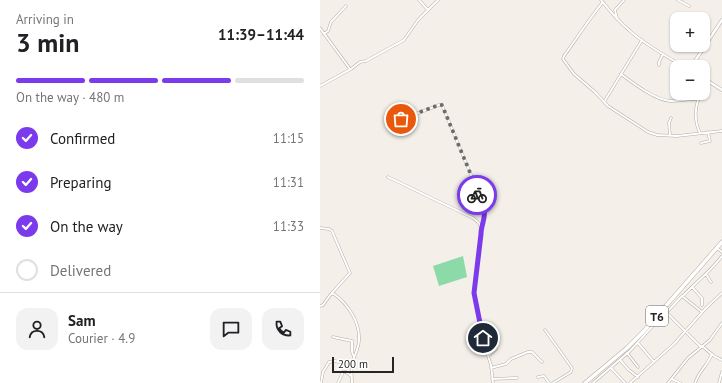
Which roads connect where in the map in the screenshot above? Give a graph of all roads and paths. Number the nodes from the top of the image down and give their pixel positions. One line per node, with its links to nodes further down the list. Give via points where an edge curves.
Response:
1 (419, 0): 8 (street)
2 (438, 0): 8 (street)
3 (624, 0): 9 (street, via 615,10)
4 (678, 0): 7 (street)
5 (602, 1): 9 (street); 25 (street, via 563,59 574,74)
6 (346, 6): 12 (street)
7 (689, 6)
8 (428, 10): 18 (street, via 404,40)
9 (617, 19): 13 (street)
10 (722, 20): 16 (street)
11 (320, 29): 12 (street)
12 (324, 34): 18 (street)
13 (642, 40): 14 (street); 19 (street)
14 (663, 54): 15 (street); 17 (street)
15 (673, 60)
16 (695, 60)
17 (659, 65)
18 (351, 69): 21 (street)
19 (621, 74): 23 (street, via 662,99); 25 (street)
20 (710, 82): 22 (street)
21 (320, 86)
22 (722, 90)
23 (685, 100)
24 (698, 100): 30 (street, via 696,111)
25 (604, 102): 31 (street, via 648,132)
26 (400, 118): 34 (street, via 442,105 484,209)
27 (671, 118): 31 (street)
28 (722, 131): 29 (street)
29 (708, 132): 30 (street); 32 (street, via 710,141)
30 (700, 133): 31 (street)
31 (670, 135)
32 (701, 143)
33 (388, 177): 34 (street, via 473,218)
34 (481, 226): 59 (street, via 474,293)
35 (320, 228): 44 (street, via 330,228 332,231 350,273)
36 (722, 242): 37 (highway, T6)
37 (717, 248): 38 (street); 48 (highway, T6)
38 (722, 252)
39 (722, 256): 40 (street)
40 (706, 274): 41 (street); 42 (street)
41 (711, 282)
42 (692, 287): 45 (street); 46 (street, via 702,298)
43 (722, 293): 49 (street)
44 (331, 294): 47 (street); 60 (street, via 341,300 357,325 359,342)
45 (683, 296): 48 (street, via 669,310); 49 (street)
46 (702, 305)
47 (320, 306)
48 (665, 310): 52 (street); 54 (street); 82 (highway, T6, via 628,348)
49 (702, 312): 52 (street)
50 (722, 323): 55 (street)
51 (545, 330): 81 (street, via 572,368 571,372)
52 (685, 332): 55 (street); 64 (street)
53 (333, 337): 60 (street, via 352,341)
54 (638, 343): 57 (street); 64 (street)
55 (702, 347): 58 (street); 75 (street, via 688,358)
56 (496, 348): 59 (street)
57 (627, 353): 61 (street); 66 (street)
58 (712, 354): 62 (street); 88 (street)
59 (488, 356): 67 (street)
60 (354, 357): 65 (street)
61 (620, 360): 68 (street); 71 (street)
62 (722, 360)
63 (542, 362): 67 (street, via 532,352 528,352 506,364)
64 (654, 362): 71 (street)
65 (352, 364): 72 (street); 76 (street, via 331,361 323,372)
66 (638, 367)
67 (491, 368): 74 (street)
68 (610, 368): 83 (street); 84 (street)
69 (722, 372): 89 (street)
70 (538, 376): 80 (street, via 544,376)
71 (638, 376): 85 (street)
72 (352, 377): 77 (street, via 343,372); 78 (street)
73 (517, 378): 74 (street)
74 (492, 379): 79 (street)
75 (672, 379): 86 (street); 87 (street)
76 (321, 383)
77 (338, 383)
78 (352, 383)
79 (493, 383)
80 (549, 383)
81 (554, 383)
82 (585, 383)
83 (593, 383)
84 (625, 383)
85 (630, 383)
86 (668, 383)
87 (680, 383)
88 (695, 383)
89 (719, 383)

